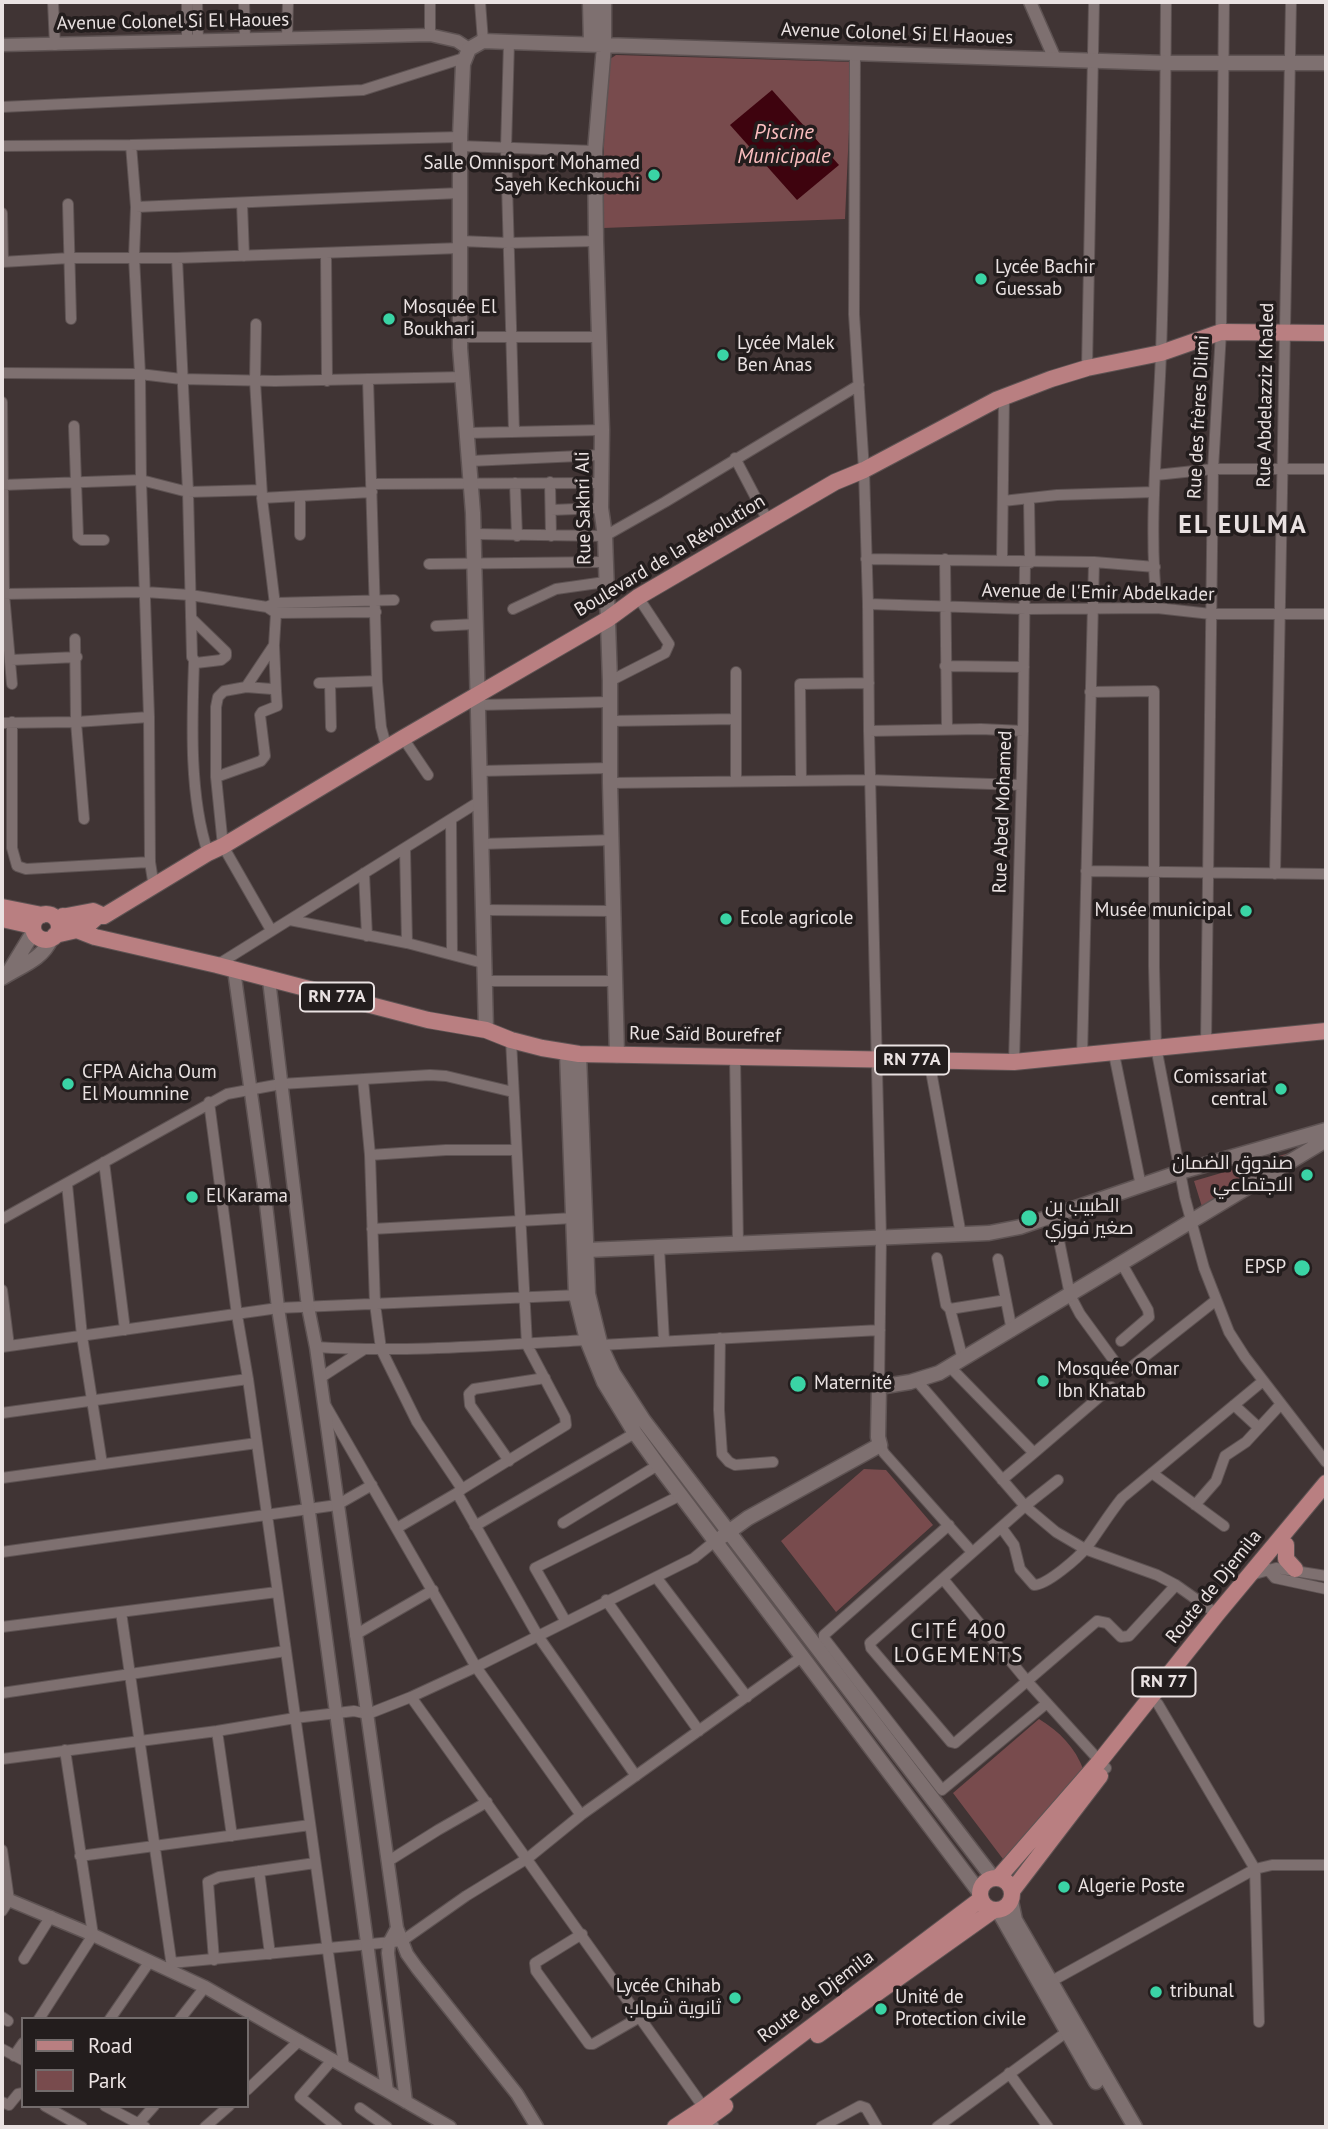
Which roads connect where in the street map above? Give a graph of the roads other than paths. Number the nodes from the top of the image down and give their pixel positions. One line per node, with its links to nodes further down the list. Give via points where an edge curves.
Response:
1 (53, 2): 21 (street)
2 (187, 2): 18 (street)
3 (197, 2): 18 (street)
4 (244, 2): 17 (street)
5 (288, 2): 16 (street)
6 (430, 2): 15 (street)
7 (480, 2): 19 (street)
8 (590, 2): 23 (main road)
9 (604, 2): 23 (main road)
10 (1030, 2): 26 (street)
11 (1094, 2): 27 (street)
12 (1166, 2): 28 (street)
13 (1224, 2): 29 (street, Rue des frères Dilmi)
14 (1291, 2): 31 (street, Rue Abdelazziz Khaled)
15 (430, 35): 16 (street, Avenue Colonel Si El Haoues); 25 (street, Avenue Colonel Si El Haoues, via 457,41)
16 (287, 38): 17 (street, Avenue Colonel Si El Haoues)
17 (245, 39): 18 (street, Avenue Colonel Si El Haoues)
18 (193, 40): 21 (street, Avenue Colonel Si El Haoues)
19 (483, 41): 20 (main road, Avenue Colonel Si El Haoues); 25 (main road, Avenue Colonel Si El Haoues)
20 (509, 42): 23 (main road, Avenue Colonel Si El Haoues); 36 (street)
21 (55, 44): 22 (street, Avenue Colonel Si El Haoues)
22 (2, 45)
23 (597, 45): 24 (main road, Avenue Colonel Si El Haoues); 37 (main road, Rue Sakhri Ali)
24 (855, 52): 26 (main road, Avenue Colonel Si El Haoues); 69 (street, via 854,314)
25 (466, 53): 32 (street, via 363,90); 33 (main road)
26 (1055, 59): 27 (main road, Avenue Colonel Si El Haoues)
27 (1093, 60): 28 (main road, Avenue Colonel Si El Haoues); 61 (street)
28 (1166, 63): 29 (main road, Avenue Colonel Si El Haoues); 60 (street)
29 (1223, 63): 31 (main road, Avenue Colonel Si El Haoues); 54 (street, Rue des frères Dilmi)
30 (1326, 63): 31 (main road, Avenue Colonel Si El Haoues)
31 (1289, 64): 55 (street, Rue Abdelazziz Khaled)
32 (2, 107)
33 (460, 141): 34 (street); 36 (street); 38 (main road)
34 (131, 145): 35 (street); 41 (street)
35 (2, 146)
36 (506, 149): 37 (street); 44 (street)
37 (595, 151): 43 (main road, Rue Sakhri Ali)
38 (460, 193): 39 (street); 45 (main road)
39 (242, 203): 41 (street); 47 (street)
40 (68, 204): 49 (street)
41 (136, 207): 48 (street)
42 (2, 213): 51 (street)
43 (596, 241): 44 (street); 58 (main road, Rue Sakhri Ali)
44 (508, 243): 45 (street); 59 (street)
45 (461, 245): 46 (street); 57 (main road)
46 (326, 254): 47 (street); 68 (street)
47 (244, 256): 50 (street)
48 (134, 257): 49 (street); 50 (street); 63 (street)
49 (70, 258): 51 (street); 52 (street)
50 (177, 258): 65 (street)
51 (2, 262)
52 (71, 319)
53 (256, 324): 67 (street)
54 (1221, 331): 55 (main road, Boulevard de la Révolution); 60 (main road, Boulevard de la Révolution); 80 (street, Rue des frères Dilmi)
55 (1286, 332): 56 (main road, Boulevard de la Révolution); 79 (street, Rue Abdelazziz Khaled)
56 (1326, 333)
57 (460, 337): 59 (street); 64 (main road)
58 (600, 337): 59 (street); 73 (main road, Rue Sakhri Ali)
59 (511, 338): 74 (street)
60 (1161, 353): 61 (main road, Boulevard de la Révolution); 83 (street)
61 (1087, 368): 70 (main road, Boulevard de la Révolution)
62 (2, 373): 63 (street)
63 (140, 374): 65 (street); 84 (street)
64 (462, 377): 66 (street); 75 (main road)
65 (181, 379): 67 (street); 92 (street)
66 (369, 379): 68 (street); 91 (street)
67 (255, 381): 68 (street); 94 (street)
68 (327, 381)
69 (859, 385): 77 (street); 82 (street)
70 (1003, 397): 82 (main road, Boulevard de la Révolution); 97 (street)
71 (2, 402): 90 (street)
72 (74, 426): 85 (street)
73 (602, 430): 74 (street); 76 (main road, Rue Sakhri Ali)
74 (514, 432): 75 (street)
75 (466, 433): 78 (main road)
76 (601, 455): 78 (street); 89 (main road, Rue Sakhri Ali)
77 (735, 458): 100 (street); 105 (street)
78 (470, 461): 86 (main road)
79 (1282, 467): 80 (street); 81 (street); 132 (street, Rue Abdelazziz Khaled)
80 (1213, 469): 83 (street); 131 (street, Rue des frères Dilmi)
81 (1326, 469)
82 (864, 470): 100 (main road, Boulevard de la Révolution); 107 (street)
83 (1156, 475): 93 (street)
84 (141, 480): 85 (street); 92 (street); 117 (street)
85 (75, 482): 90 (street); 106 (street, via 78,537)
86 (470, 482): 88 (street); 91 (street); 101 (main road)
87 (550, 482): 88 (street); 89 (street); 99 (street)
88 (515, 483): 103 (street)
89 (600, 483): 98 (main road, Rue Sakhri Ali)
90 (3, 485): 118 (street)
91 (371, 488): 95 (street); 121 (street)
92 (188, 492): 94 (street); 119 (street)
93 (1154, 492): 96 (street); 115 (street)
94 (261, 494): 95 (street); 125 (street)
95 (300, 496): 102 (street)
96 (1029, 499): 97 (street); 112 (street, Rue Abed Mohamed)
97 (1003, 501): 109 (street)
98 (601, 508): 99 (street); 105 (main road, Rue Sakhri Ali)
99 (551, 510): 104 (street)
100 (768, 521): 120 (main road, Boulevard de la Révolution)
101 (473, 534): 103 (street); 114 (main road)
102 (300, 535)
103 (517, 536): 104 (street)
104 (551, 536): 105 (street)
105 (605, 536): 110 (main road, Rue Sakhri Ali)
106 (104, 540)
107 (866, 559): 108 (street); 123 (street)
108 (945, 559): 109 (street); 124 (street)
109 (1002, 561): 112 (street)
110 (604, 562): 114 (street); 116 (main road, Rue Sakhri Ali)
111 (1094, 562): 112 (street); 115 (street); 129 (street)
112 (1028, 563): 128 (street, Rue Abed Mohamed)
113 (429, 564): 114 (street)
114 (473, 564): 136 (main road)
115 (1155, 566): 127 (street)
116 (605, 582): 126 (street, via 556,589); 135 (main road, Rue Sakhri Ali)
117 (145, 592): 118 (street); 119 (street); 155 (street)
118 (3, 594): 141 (street)
119 (190, 595): 125 (street); 134 (street)
120 (638, 597): 135 (main road, Boulevard de la Révolution); 147 (street, via 669,644 665,653)
121 (376, 600): 122 (street); 125 (street); 130 (street)
122 (394, 600)
123 (868, 604): 124 (street, Avenue de l'Emir Abdelkader); 148 (street)
124 (945, 606): 128 (street, Avenue de l'Emir Abdelkader); 143 (street)
125 (272, 607): 130 (street); 139 (street)
126 (513, 608)
127 (1157, 608): 129 (street, Avenue de l'Emir Abdelkader); 131 (street, Avenue de l'Emir Abdelkader)
128 (1026, 610): 129 (street, Avenue de l'Emir Abdelkader); 144 (street, Rue Abed Mohamed)
129 (1092, 610): 152 (street)
130 (376, 612): 146 (street)
131 (1212, 614): 132 (street, Avenue de l'Emir Abdelkader); 186 (street, Rue des frères Dilmi)
132 (1279, 614): 133 (street, Avenue de l'Emir Abdelkader); 187 (street, Rue Abdelazziz Khaled)
133 (1326, 614)
134 (191, 618): 142 (street); 142 (street, via 226,652 221,660)
135 (608, 619): 147 (main road, Rue Sakhri Ali); 153 (main road, Boulevard de la Révolution)
136 (476, 624): 137 (street); 153 (main road)
137 (436, 626)
138 (75, 639): 140 (street)
139 (274, 645): 150 (street); 151 (street)
140 (77, 657): 141 (street); 159 (street)
141 (11, 660): 149 (street)
142 (194, 662): 181 (street, via 197,806)
143 (945, 666): 144 (street); 161 (street)
144 (1024, 667): 163 (street, Rue Abed Mohamed)
145 (736, 672): 156 (street)
146 (377, 681): 160 (street, via 324,683); 165 (street, via 380,727)
147 (610, 681): 154 (main road, Rue Sakhri Ali)
148 (869, 683): 162 (street); 171 (street, via 800,684)
149 (12, 684)
150 (246, 687): 151 (street); 169 (street, via 224,691 219,698)
151 (276, 691): 169 (street, via 277,706 260,715 264,757)
152 (1090, 692): 183 (street); 184 (street, via 1154,691)
153 (477, 700): 154 (street); 164 (main road, Boulevard de la Révolution); 166 (main road)
154 (609, 702): 157 (main road, Rue Sakhri Ali)
155 (149, 717): 159 (street); 182 (street)
156 (736, 719): 157 (street); 170 (street)
157 (610, 721): 168 (main road, Rue Sakhri Ali)
158 (7, 722): 159 (street); 182 (street, via 12,848 17,866)
159 (76, 722): 175 (street)
160 (331, 727)
161 (947, 729): 162 (street); 163 (street)
162 (869, 731): 172 (street)
163 (1023, 732): 173 (street, Rue Abed Mohamed)
164 (402, 738): 165 (main road, Boulevard de la Révolution); 167 (street)
165 (387, 749): 179 (main road, Boulevard de la Révolution)
166 (480, 771): 168 (street); 174 (main road)
167 (428, 775)
168 (610, 776): 170 (street); 177 (main road, Rue Sakhri Ali)
169 (216, 777): 179 (street)
170 (736, 780): 171 (street)
171 (801, 780): 172 (street)
172 (870, 780): 173 (street); 218 (street)
173 (1021, 785): 220 (street, Rue Abed Mohamed)
174 (480, 801): 176 (street); 178 (main road)
175 (84, 819)
176 (451, 821): 180 (street); 200 (street)
177 (612, 840): 178 (street); 192 (main road, Rue Sakhri Ali)
178 (481, 844): 191 (main road)
179 (223, 846): 181 (main road, Boulevard de la Révolution); 196 (street)
180 (405, 849): 185 (street); 199 (street)
181 (208, 853): 189 (main road, Boulevard de la Révolution)
182 (150, 862): 189 (street)
183 (1086, 871): 184 (street); 217 (street)
184 (1154, 871): 186 (street); 212 (street)
185 (364, 873): 194 (street); 197 (street)
186 (1209, 873): 187 (street); 211 (street, Rue des frères Dilmi)
187 (1275, 874): 188 (street)
188 (1326, 874)
189 (154, 887): 195 (main road, Boulevard de la Révolution, via 89,925)
190 (2, 907): 195 (main road)
191 (483, 910): 192 (street); 201 (main road)
192 (614, 911): 207 (main road, Rue Sakhri Ali)
193 (2, 919): 195 (main road)
194 (290, 920): 196 (street); 197 (street)
195 (54, 921): 198 (main road, Boulevard de la Révolution); 198 (main road, via 41,939); 202 (main road, Rue Saïd Bourefref / RN 77A, via 95,937); 204 (main road)
196 (271, 930): 202 (street)
197 (367, 936): 199 (street)
198 (53, 937): 204 (main road, via 40,956)
199 (407, 943): 200 (street)
200 (452, 953): 201 (street)
201 (483, 963): 206 (main road)
202 (217, 965): 203 (main road, Rue Saïd Bourefref / RN 77A)
203 (234, 970): 205 (main road, Rue Saïd Bourefref / RN 77A); 223 (street)
204 (5, 976)
205 (269, 980): 208 (main road, Rue Saïd Bourefref / RN 77A); 222 (street)
206 (485, 981): 207 (street); 208 (main road)
207 (616, 981): 215 (main road, Rue Sakhri Ali)
208 (485, 1030): 210 (main road, Rue Saïd Bourefref / RN 77A)
209 (1326, 1031): 211 (main road, Rue Saïd Bourefref / RN 77A)
210 (511, 1041): 213 (main road, Rue Saïd Bourefref / RN 77A); 224 (street)
211 (1206, 1045): 212 (main road, Rue Saïd Bourefref / RN 77A)
212 (1156, 1047): 214 (main road, Rue Saïd Bourefref / RN 77A); 231 (street)
213 (573, 1054): 215 (main road, Rue Saïd Bourefref / RN 77A); 235 (main road); 244 (main road)
214 (1114, 1054): 217 (main road, Rue Saïd Bourefref / RN 77A); 233 (street)
215 (617, 1055): 216 (main road, Rue Saïd Bourefref / RN 77A)
216 (735, 1057): 218 (main road, Rue Saïd Bourefref / RN 77A); 242 (street)
217 (1082, 1057): 220 (main road, Rue Saïd Bourefref / RN 77A)
218 (878, 1059): 219 (main road, Rue Saïd Bourefref / RN 77A); 241 (street)
219 (929, 1060): 220 (main road, Rue Saïd Bourefref / RN 77A); 240 (street)
220 (1014, 1062)
221 (363, 1080): 222 (street); 224 (street, via 446,1076); 229 (street)
222 (281, 1084): 223 (street); 255 (street)
223 (250, 1088): 225 (street); 256 (street)
224 (513, 1091): 228 (street)
225 (209, 1102): 230 (street); 258 (street)
226 (1326, 1130): 231 (main road)
227 (1326, 1140): 238 (main road)
228 (516, 1150): 229 (street); 237 (street)
229 (370, 1155): 239 (street)
230 (104, 1162): 232 (street); 259 (street)
231 (1180, 1172): 233 (main road); 238 (street)
232 (67, 1184): 236 (street); 262 (street)
233 (1141, 1186): 234 (main road)
234 (1054, 1216): 240 (main road, via 1020,1227); 250 (street)
235 (574, 1218): 237 (street); 249 (main road)
236 (2, 1219)
237 (521, 1222): 239 (street); 251 (street)
238 (1192, 1222): 247 (main road); 253 (street)
239 (372, 1229): 254 (street)
240 (961, 1236): 241 (main road)
241 (881, 1239): 242 (main road); 260 (street)
242 (738, 1244): 243 (main road)
243 (659, 1247): 244 (main road); 264 (street)
244 (587, 1250): 249 (main road)
245 (937, 1258): 257 (street)
246 (998, 1259): 252 (street)
247 (1122, 1264): 250 (main road); 265 (street, via 1149,1317)
248 (2, 1290): 268 (street)
249 (582, 1295): 251 (street); 266 (main road)
250 (1070, 1296): 261 (main road); 272 (street)
251 (524, 1298): 254 (street); 267 (street)
252 (1006, 1300): 257 (street); 261 (street)
253 (1215, 1301): 274 (street); 279 (street, via 1240,1351)
254 (375, 1304): 255 (street); 270 (street)
255 (308, 1307): 256 (street); 269 (street)
256 (278, 1308): 258 (street); 309 (street)
257 (950, 1308): 273 (street)
258 (237, 1315): 259 (street); 275 (street)
259 (125, 1331): 262 (street)
260 (880, 1331): 263 (street); 280 (street)
261 (1012, 1331): 273 (main road)
262 (82, 1336): 268 (street); 283 (street)
263 (720, 1338): 264 (street); 293 (street, via 722,1454 735,1465)
264 (664, 1341): 266 (street)
265 (1121, 1341)
266 (594, 1343): 267 (street); 288 (main road, via 604,1382); 317 (main road, via 627,1396)
267 (527, 1345): 270 (street); 277 (street)
268 (5, 1347)
269 (316, 1347): 271 (street); 276 (street)
270 (381, 1349): 271 (street); 303 (street, via 417,1422)
271 (363, 1350): 276 (street)
272 (1115, 1363)
273 (956, 1364): 278 (main road); 291 (street)
274 (1125, 1372)
275 (248, 1378): 283 (street); 289 (street)
276 (320, 1378): 282 (street)
277 (545, 1378): 292 (street, via 566,1425); 292 (street, via 474,1389 469,1394 470,1405)
278 (917, 1381): 280 (main road); 299 (street)
279 (1263, 1381): 284 (street); 285 (street)
280 (879, 1387): 290 (main road)
281 (1111, 1387): 291 (street)
282 (323, 1399): 302 (street); 306 (street)
283 (93, 1400): 286 (street); 295 (street)
284 (1281, 1404): 287 (street); 294 (street)
285 (1234, 1405): 287 (street); 297 (street)
286 (2, 1413)
287 (1258, 1427): 307 (street, via 1225,1456 1216,1481)
288 (635, 1433): 296 (main road); 313 (street)
289 (257, 1443): 295 (street); 310 (street)
290 (880, 1445): 312 (street); 317 (main road)
291 (1034, 1453): 299 (street)
292 (509, 1461): 303 (street)
293 (773, 1462)
294 (1326, 1462)
295 (102, 1464): 298 (street)
296 (658, 1465): 304 (main road); 311 (street)
297 (1152, 1473): 307 (street); 320 (street, via 1114,1508)
298 (2, 1478)
299 (1002, 1480): 308 (street)
300 (1058, 1480): 308 (street)
301 (1326, 1483): 323 (main road, Route de Djemila / RN 77)
302 (372, 1485): 306 (street); 316 (street)
303 (460, 1491): 313 (street); 316 (street)
304 (681, 1495): 318 (main road); 335 (street, via 534,1568)
305 (1326, 1500): 319 (main road, Route de Djemila / RN 77)
306 (337, 1504): 309 (street); 337 (street)
307 (1195, 1505): 314 (street)
308 (1025, 1506): 315 (street); 320 (street)
309 (308, 1509): 310 (street); 349 (street)
310 (267, 1514): 321 (street); 331 (street)
311 (563, 1523)
312 (948, 1525): 322 (street); 348 (street, via 824,1638 942,1790)
313 (475, 1526): 338 (street)
314 (1224, 1526)
315 (1001, 1527): 320 (street, via 1014,1545 1020,1569 1034,1585 1044,1583); 322 (street)
316 (397, 1528): 330 (street)
317 (728, 1532): 318 (main road); 372 (main road)
318 (715, 1541): 326 (street, via 694,1558); 340 (main road)
319 (1286, 1545): 323 (main road, Route de Djemila / RN 77); 324 (main road, via 1286,1559)
320 (1085, 1549): 328 (street)
321 (2, 1552)
322 (972, 1552): 327 (street)
323 (1259, 1569): 324 (street); 329 (street, via 1275,1578); 334 (main road, Route de Djemila / RN 77); 347 (main road, Route de Djemila / RN 77)
324 (1295, 1569): 325 (street)
325 (1326, 1576)
326 (656, 1577): 332 (street); 346 (street)
327 (943, 1579): 343 (street); 343 (street, via 870,1643 871,1648 952,1743)
328 (1176, 1585): 334 (street); 343 (street, via 1129,1636 1121,1637 1097,1620)
329 (1326, 1589)
330 (433, 1590): 337 (street); 341 (street)
331 (278, 1592): 333 (street); 339 (street)
332 (606, 1600): 335 (street); 353 (street)
333 (121, 1612): 336 (street); 342 (street)
334 (1217, 1614): 347 (main road, Route de Djemila / RN 77)
335 (566, 1622): 338 (street)
336 (2, 1627)
337 (355, 1635): 350 (street)
338 (538, 1636): 341 (street); 358 (street)
339 (286, 1651): 342 (street); 351 (street)
340 (803, 1656): 346 (street); 373 (main road)
341 (476, 1667): 345 (street); 360 (street)
342 (130, 1674): 344 (street); 354 (street)
343 (1027, 1681): 348 (street)
344 (2, 1693)
345 (411, 1697): 350 (street); 359 (street)
346 (747, 1697): 353 (street)
347 (1155, 1701): 357 (main road, Route de Djemila / RN 77); 370 (street)
348 (1047, 1703): 357 (street)
349 (336, 1713): 350 (street); 351 (street); 380 (street)
350 (368, 1714): 367 (street)
351 (295, 1718): 352 (street); 361 (street)
352 (217, 1731): 354 (street); 362 (street)
353 (699, 1731): 358 (street)
354 (139, 1741): 355 (street); 363 (street)
355 (65, 1750): 356 (street); 365 (street)
356 (2, 1759)
357 (1103, 1765): 372 (main road, Route de Djemila / RN 77); 375 (main road, Route de Djemila / RN 77)
358 (636, 1776): 360 (street)
359 (487, 1802): 366 (street); 367 (street)
360 (580, 1815): 366 (street)
361 (310, 1825): 362 (street); 368 (street)
362 (232, 1836): 363 (street)
363 (155, 1846): 365 (street); 386 (street)
364 (2, 1850): 374 (street)
365 (80, 1856): 378 (street)
366 (528, 1858): 377 (street); 379 (street)
367 (387, 1862): 379 (street)
368 (315, 1863): 371 (street); 381 (street)
369 (1326, 1865): 370 (street)
370 (1255, 1869): 387 (street); 394 (street)
371 (259, 1871): 382 (street); 384 (street, via 208,1882)
372 (995, 1878): 373 (main road, via 984,1884); 375 (main road, via 1007,1882)
373 (981, 1896): 375 (main road, via 987,1908); 412 (main road, Route de Djemila)
374 (4, 1903): 376 (street)
375 (1004, 1903): 387 (main road); 395 (main road); 412 (main road, Route de Djemila)
376 (51, 1916): 378 (street); 383 (street)
377 (582, 1934): 393 (street); 393 (street, via 535,1963 536,1971 591,2045)
378 (93, 1935): 385 (street); 390 (street)
379 (396, 1942): 380 (street); 405 (street, via 388,1957); 419 (street, via 517,2094)
380 (368, 1945): 381 (street); 402 (street)
381 (327, 1949): 382 (street); 399 (street)
382 (270, 1954): 384 (street)
383 (24, 1959)
384 (214, 1960): 386 (street)
385 (150, 1961): 386 (street); 391 (street)
386 (172, 1967): 388 (street)
387 (1051, 1982): 395 (main road)
388 (205, 1987): 389 (street); 392 (street)
389 (246, 2015): 396 (street)
390 (39, 2017)
391 (111, 2017)
392 (182, 2017)
393 (640, 2017): 412 (street)
394 (1259, 2022)
395 (1071, 2029): 400 (street); 426 (main road); 427 (main road)
396 (300, 2040): 399 (street); 401 (street)
397 (2, 2049): 398 (street)
398 (19, 2058)
399 (339, 2062): 402 (street); 416 (street, via 300,2097)
400 (1009, 2073): 411 (street); 425 (street)
401 (248, 2089)
402 (387, 2091): 405 (street)
403 (21, 2094): 404 (street, via 9,2105)
404 (2, 2102)
405 (406, 2102): 418 (street)
406 (49, 2108): 414 (street)
407 (109, 2108): 413 (street)
408 (153, 2108): 413 (street)
409 (227, 2108): 415 (street)
410 (360, 2108): 417 (street)
411 (950, 2117): 423 (street); 424 (street)
412 (706, 2120): 420 (main road, Route de Djemila)
413 (141, 2126)
414 (82, 2127)
415 (205, 2127)
416 (335, 2127)
417 (387, 2127)
418 (450, 2127)
419 (537, 2127)
420 (675, 2127)
421 (821, 2127): 422 (street, via 860,2106)
422 (877, 2127)
423 (937, 2127)
424 (958, 2127)
425 (1048, 2127)
426 (1123, 2127)
427 (1135, 2127)

